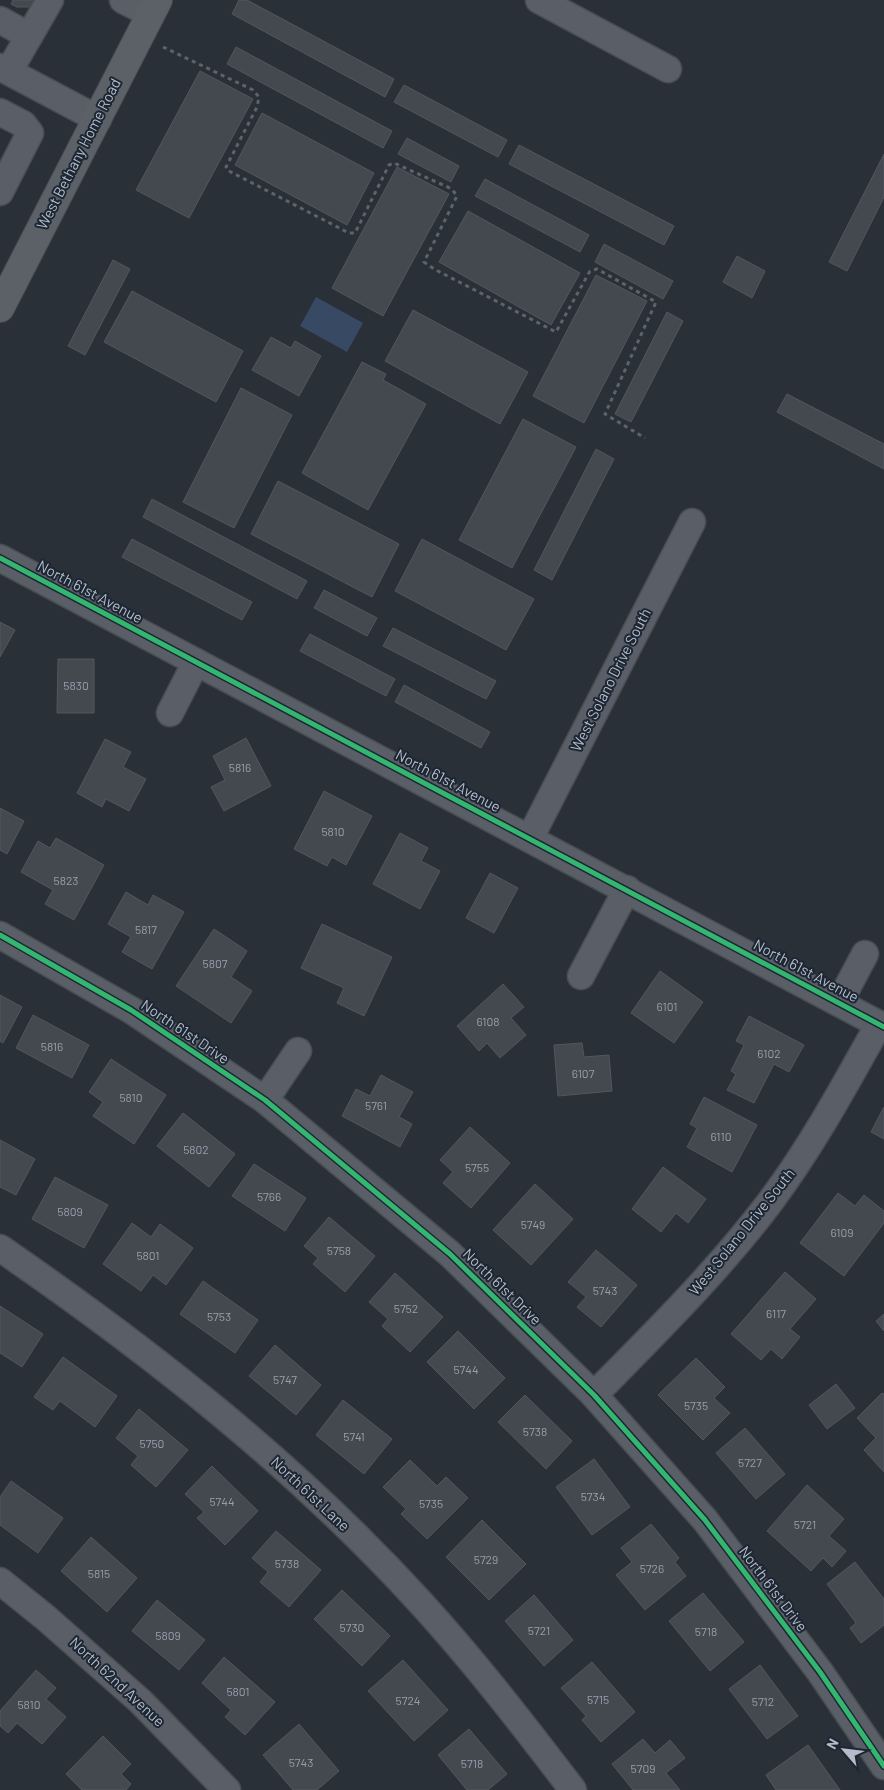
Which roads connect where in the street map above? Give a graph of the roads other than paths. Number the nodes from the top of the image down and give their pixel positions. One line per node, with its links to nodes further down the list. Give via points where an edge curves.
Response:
1 (50, 0): 6 (street)
2 (122, 0): 4 (street)
3 (539, 0): 8 (street)
4 (150, 17): 10 (main road, West Bethany Home Road)
5 (0, 20): 6 (street)
6 (29, 36): 7 (street)
7 (4, 69): 10 (street)
8 (668, 69)
9 (0, 112): 11 (street, via 24,124 30,133)
10 (98, 119): 12 (main road, West Bethany Home Road)
11 (0, 192)
12 (0, 308)
13 (692, 522): 17 (street, West Solano Drive South)
14 (0, 558): 15 (street, North 61st Avenue)
15 (196, 662): 16 (street); 17 (street, North 61st Avenue)
16 (170, 713)
17 (530, 838): 18 (street, North 61st Avenue)
18 (627, 889): 21 (street); 22 (street, North 61st Avenue)
19 (0, 935): 25 (street, North 61st Drive, via 131,1010)
20 (865, 954): 22 (street)
21 (581, 976)
22 (839, 1003): 23 (street, North 61st Avenue)
23 (881, 1025): 27 (street, West Solano Drive South, via 825,1119 769,1203 681,1308)
24 (298, 1051): 25 (street)
25 (265, 1100): 27 (street, North 61st Drive, via 450,1254)
26 (0, 1248): 31 (street, North 61st Lane, via 137,1345 221,1413 317,1498 419,1600 474,1662)
27 (594, 1395): 29 (street, North 61st Drive, via 705,1520 820,1672)
28 (0, 1581): 30 (street, North 62nd Avenue, via 140,1701)
29 (884, 1766)
30 (228, 1790)
31 (574, 1790)

